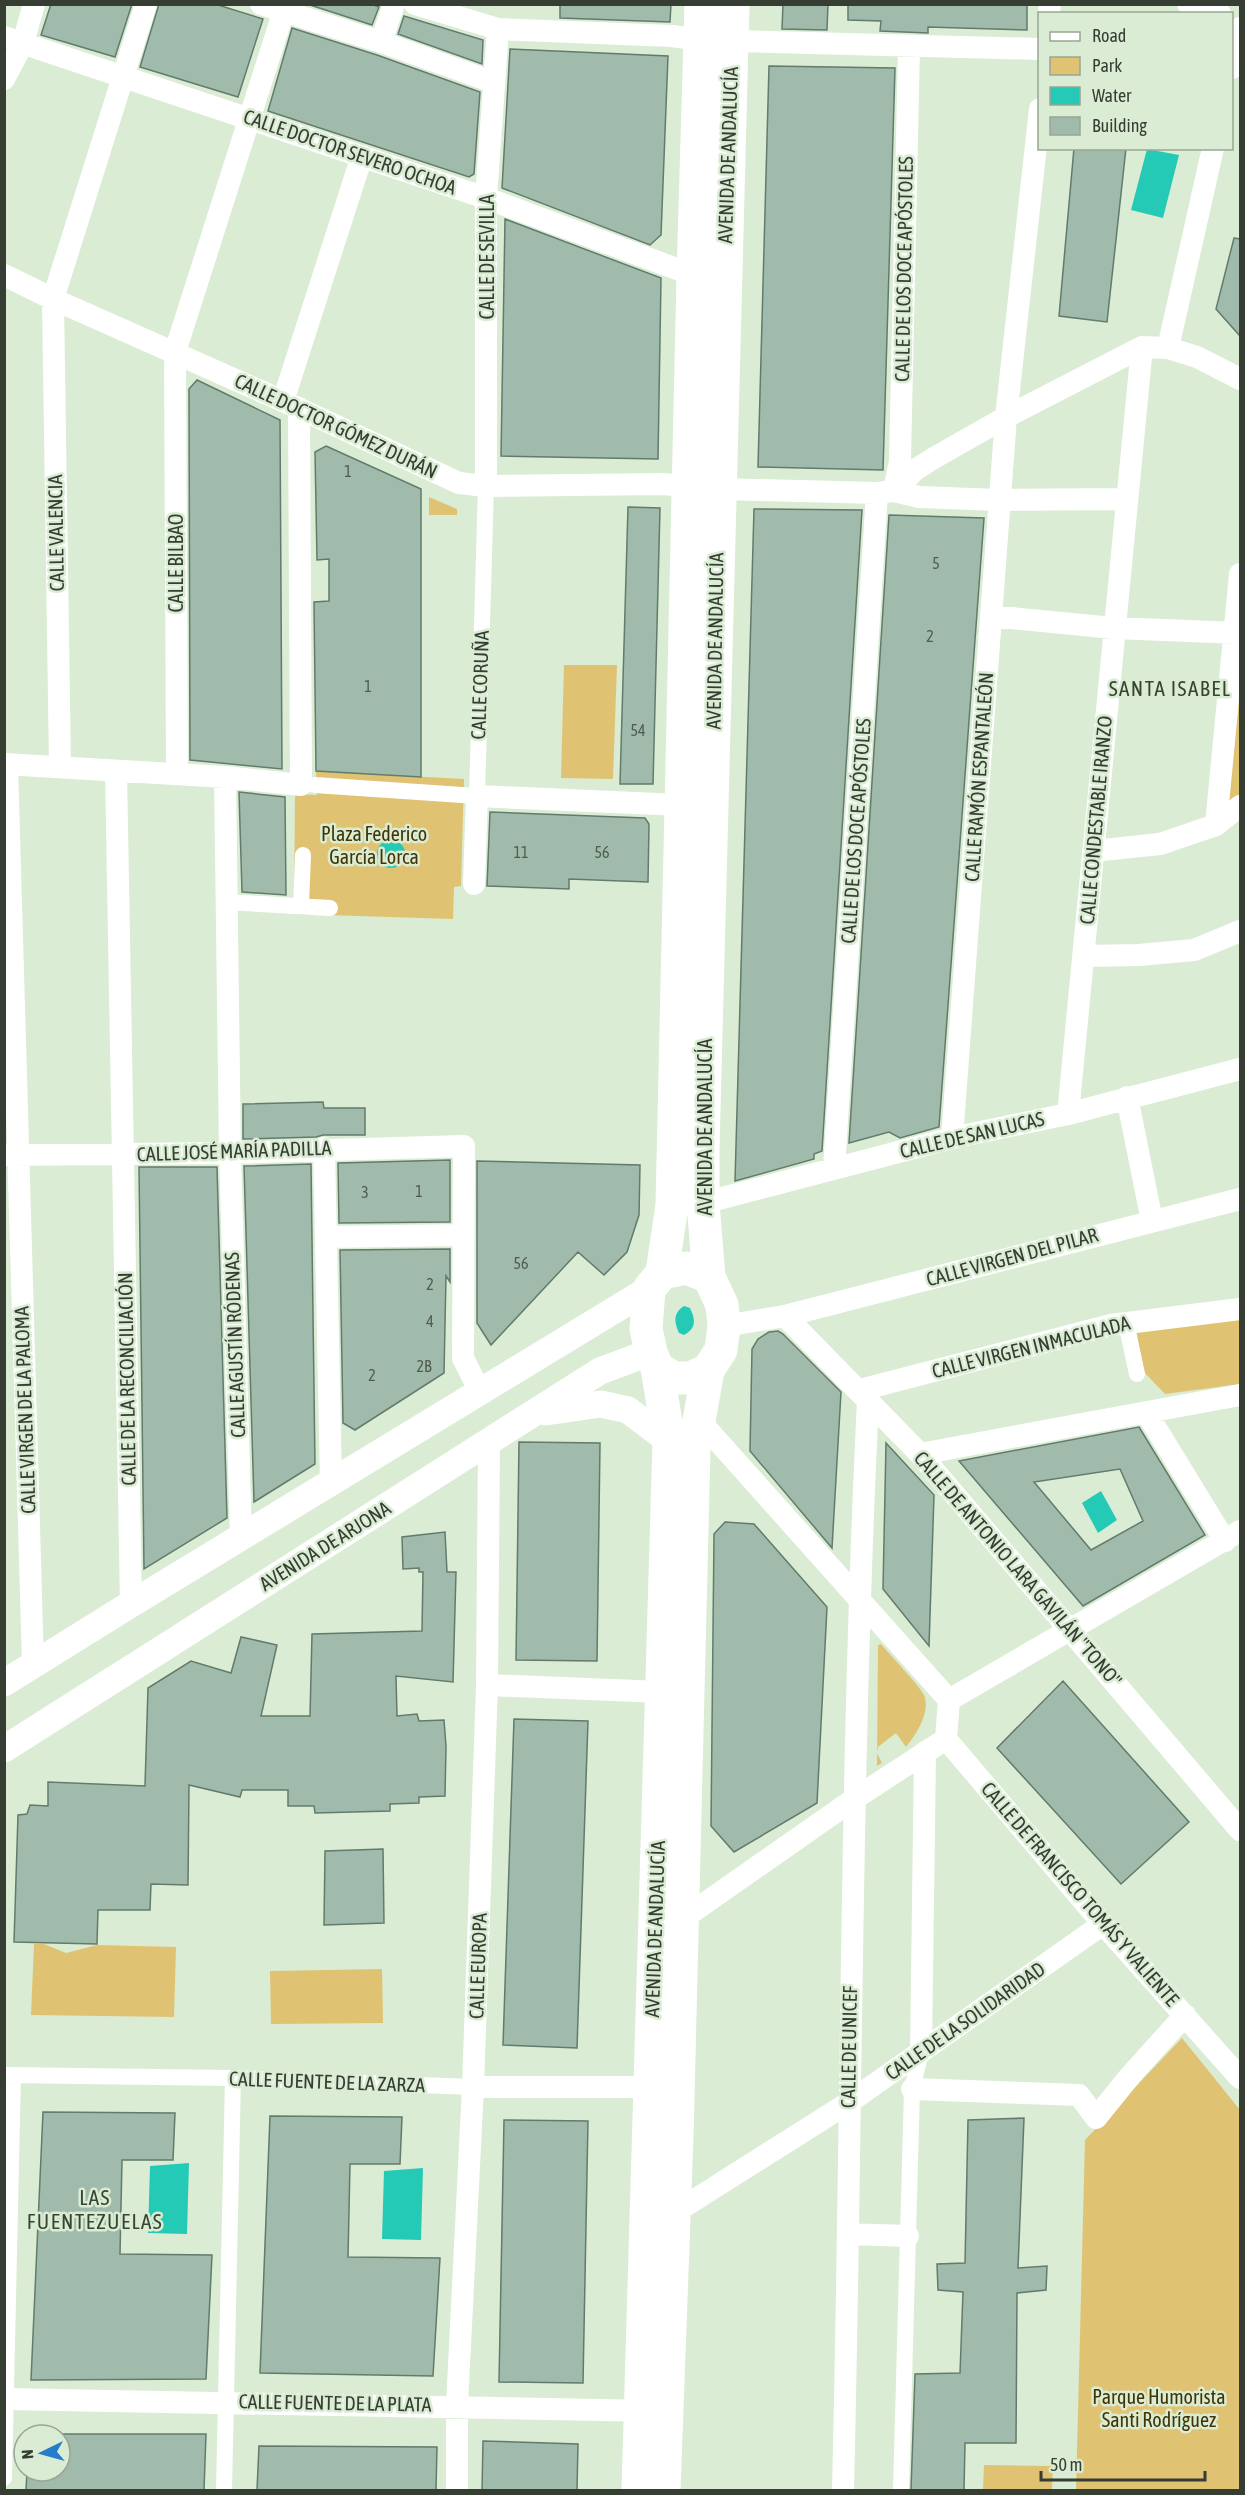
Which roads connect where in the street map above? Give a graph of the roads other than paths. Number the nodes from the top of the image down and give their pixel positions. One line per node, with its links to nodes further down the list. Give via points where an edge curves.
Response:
1 (34, 4): 14 (street)
2 (146, 4): 20 (street, CALLE VALENCIA)
3 (261, 4): 9 (street)
4 (394, 4): 16 (street)
5 (415, 4): 10 (street)
6 (701, 4): 15 (main road, AVENIDA DE ANDALUCÍA)
7 (733, 4): 15 (main road, AVENIDA DE ANDALUCÍA)
8 (1188, 4): 11 (street)
9 (285, 8): 16 (street); 23 (street, CALLE BILBAO)
10 (450, 10): 13 (street)
11 (1214, 12)
12 (1240, 28): 19 (street)
13 (498, 29): 15 (street); 22 (street, CALLE DE SEVILLA)
14 (14, 40): 20 (street, CALLE DOCTOR SEVERO OCHOA); 21 (street)
15 (716, 40): 17 (street); 28 (main road, AVENIDA DE ANDALUCÍA); 38 (main road, AVENIDA DE ANDALUCÍA)
16 (381, 42): 22 (street)
17 (909, 47): 18 (street); 39 (street, CALLE DE LOS DOCE APÓSTOLES, via 900,461)
18 (1038, 49)
19 (1233, 63)
20 (123, 77): 23 (street, CALLE DOCTOR SEVERO OCHOA); 30 (street, CALLE VALENCIA)
21 (4, 79)
22 (493, 82): 27 (street, CALLE DE SEVILLA)
23 (250, 118): 26 (street, CALLE DOCTOR SEVERO OCHOA); 33 (street, CALLE BILBAO)
24 (1038, 127): 36 (street, CALLE RAMÓN ESPANTALEÓN)
25 (1213, 150): 32 (street)
26 (362, 156): 27 (street, CALLE DOCTOR SEVERO OCHOA); 35 (street)
27 (486, 198): 28 (street, CALLE DOCTOR SEVERO OCHOA); 37 (street, CALLE DE SEVILLA)
28 (693, 274): 38 (main road, AVENIDA DE ANDALUCÍA)
29 (4, 275): 30 (street, CALLE DOCTOR GÓMEZ DURÁN)
30 (53, 299): 33 (street, CALLE DOCTOR GÓMEZ DURÁN); 47 (street, CALLE VALENCIA)
31 (1142, 347): 32 (street); 36 (street); 40 (street, CALLE CONDESTABLE IRANZO)
32 (1168, 348): 34 (street, via 1197,357)
33 (175, 352): 35 (street, CALLE DOCTOR GÓMEZ DURÁN); 49 (street, CALLE BILBAO)
34 (1240, 379)
35 (291, 404): 37 (street, CALLE DOCTOR GÓMEZ DURÁN, via 459,483); 51 (street)
36 (1006, 417): 39 (street, via 915,470); 41 (street, CALLE RAMÓN ESPANTALEÓN)
37 (486, 486): 38 (street, CALLE DOCTOR GÓMEZ DURÁN, via 662,484); 52 (street, CALLE CORUÑA)
38 (703, 488): 39 (street, CALLE DOCTOR GÓMEZ DURÁN); 53 (main road, AVENIDA DE ANDALUCÍA); 74 (main road, AVENIDA DE ANDALUCÍA)
39 (886, 492): 41 (street, CALLE DOCTOR GÓMEZ DURÁN); 72 (street, CALLE DE LOS DOCE APÓSTOLES)
40 (1126, 499): 41 (street, CALLE DOCTOR GÓMEZ DURÁN); 44 (street, CALLE CONDESTABLE IRANZO)
41 (999, 500): 43 (street, CALLE RAMÓN ESPANTALEÓN)
42 (1240, 574): 45 (street)
43 (991, 616): 44 (street); 67 (street, CALLE RAMÓN ESPANTALEÓN)
44 (1113, 628): 45 (street); 56 (street, CALLE CONDESTABLE IRANZO)
45 (1238, 633): 55 (street)
46 (6, 764): 47 (street); 71 (street, CALLE VIRGEN DE LA PALOMA)
47 (60, 767): 48 (street)
48 (116, 771): 49 (street); 70 (street, CALLE DE LA RECONCILIACIÓN)
49 (177, 774): 50 (street)
50 (225, 777): 51 (street); 59 (street, CALLE AGUSTÍN RÓDENAS)
51 (308, 785): 52 (street)
52 (477, 796): 53 (street); 58 (street, CALLE CORUÑA)
53 (680, 804): 79 (main road, AVENIDA DE ANDALUCÍA, via 672,1205)
54 (1240, 806): 55 (street)
55 (1216, 825): 56 (street, via 1160,844)
56 (1094, 851): 63 (street, CALLE CONDESTABLE IRANZO)
57 (303, 855): 60 (street)
58 (474, 884)
59 (226, 902): 60 (street); 69 (street, CALLE AGUSTÍN RÓDENAS)
60 (301, 906): 61 (street)
61 (330, 908)
62 (1240, 931): 63 (street, via 1194,950)
63 (1083, 956): 66 (street, CALLE CONDESTABLE IRANZO)
64 (1240, 1069): 65 (street, CALLE DE SAN LUCAS)
65 (1127, 1097): 66 (street, CALLE DE SAN LUCAS); 75 (street)
66 (1068, 1114): 67 (street, CALLE DE SAN LUCAS)
67 (952, 1138): 72 (street, CALLE DE SAN LUCAS)
68 (324, 1148): 69 (street, CALLE JOSÉ MARÍA PADILLA); 76 (street, CALLE JOSÉ MARÍA PADILLA, via 464,1146); 77 (street)
69 (230, 1153): 70 (street, CALLE JOSÉ MARÍA PADILLA); 98 (street, CALLE AGUSTÍN RÓDENAS)
70 (122, 1154): 71 (street, CALLE JOSÉ MARÍA PADILLA); 100 (street, CALLE DE LA RECONCILIACIÓN)
71 (11, 1155): 102 (street, CALLE VIRGEN DE LA PALOMA)
72 (834, 1168): 74 (street, CALLE DE SAN LUCAS)
73 (1240, 1199): 75 (street, CALLE VIRGEN DEL PILAR)
74 (703, 1203): 78 (main road, AVENIDA DE ANDALUCÍA)
75 (1152, 1221): 81 (street, CALLE VIRGEN DEL PILAR)
76 (463, 1235): 77 (street); 87 (street, via 463,1358)
77 (327, 1237): 96 (street)
78 (709, 1277): 79 (main road, via 686,1268); 83 (main road, via 722,1305)
79 (656, 1281): 84 (main road, via 646,1329); 87 (street)
80 (1240, 1309): 82 (street, CALLE VIRGEN INMACULADA)
81 (785, 1316): 83 (street, CALLE VIRGEN DEL PILAR); 89 (street, CALLE DE ANTONIO LARA GAVILÁN "TONO")
82 (1126, 1323): 86 (street); 89 (street, CALLE VIRGEN INMACULADA)
83 (724, 1326): 85 (main road, via 721,1350)
84 (654, 1360): 85 (main road, via 674,1378 690,1378); 91 (street, AVENIDA DE ARJONA, via 600,1371); 93 (main road, AVENIDA DE ANDALUCÍA)
85 (708, 1370): 92 (main road, AVENIDA DE ANDALUCÍA)
86 (1137, 1374)
87 (480, 1392): 96 (street)
88 (1240, 1395): 90 (street)
89 (864, 1396): 95 (street, CALLE DE ANTONIO LARA GAVILÁN "TONO"); 99 (street, CALLE DE UNICEF)
90 (1146, 1412): 95 (street); 97 (street)
91 (536, 1414): 93 (street, via 601,1404 628,1410); 94 (street, AVENIDA DE ARJONA)
92 (699, 1420): 99 (street); 112 (main road, AVENIDA DE ANDALUCÍA, via 694,1449)
93 (669, 1441): 105 (main road, AVENIDA DE ANDALUCÍA)
94 (489, 1442): 104 (street, CALLE EUROPA); 108 (street, AVENIDA DE ARJONA)
95 (920, 1454): 101 (street, CALLE DE ANTONIO LARA GAVILÁN "TONO")
96 (331, 1482): 98 (street)
97 (1233, 1536): 101 (street)
98 (241, 1537): 100 (street)
99 (861, 1603): 106 (street); 110 (street, CALLE DE UNICEF)
100 (131, 1604): 102 (street)
101 (1071, 1629): 106 (street); 111 (street, CALLE DE ANTONIO LARA GAVILÁN "TONO")
102 (33, 1665): 103 (street)
103 (4, 1683)
104 (487, 1685): 105 (street); 119 (street, CALLE EUROPA)
105 (662, 1692): 120 (main road, AVENIDA DE ANDALUCÍA)
106 (949, 1700): 107 (street)
107 (946, 1739): 109 (street); 113 (street, CALLE DE FRANCISCO TOMÁS Y VALIENTE)
108 (4, 1749)
109 (925, 1752): 110 (street); 115 (street)
110 (854, 1799): 112 (street); 122 (street, CALLE DE UNICEF)
111 (1240, 1830)
112 (681, 1920): 123 (main road, AVENIDA DE ANDALUCÍA)
113 (1103, 1924): 114 (street, CALLE DE FRANCISCO TOMÁS Y VALIENTE); 115 (street, CALLE DE LA SOLIDARIDAD)
114 (1185, 2015): 118 (street, CALLE DE FRANCISCO TOMÁS Y VALIENTE); 121 (street, via 1096,2118 1079,2095)
115 (921, 2052): 121 (street); 122 (street, CALLE DE LA SOLIDARIDAD)
116 (9, 2075): 117 (street, CALLE FUENTE DE LA ZARZA); 126 (street)
117 (233, 2078): 119 (street, CALLE FUENTE DE LA ZARZA); 127 (street)
118 (1240, 2078)
119 (473, 2087): 120 (street, CALLE FUENTE DE LA ZARZA); 128 (street, CALLE EUROPA)
120 (650, 2087): 129 (main road, AVENIDA DE ANDALUCÍA)
121 (912, 2089): 125 (street)
122 (848, 2103): 123 (street, CALLE DE LA SOLIDARIDAD); 124 (street, CALLE DE UNICEF)
123 (674, 2213): 129 (main road, AVENIDA DE ANDALUCÍA)
124 (849, 2234): 125 (street); 135 (street, CALLE DE UNICEF)
125 (908, 2236): 136 (street)
126 (6, 2398): 127 (street, CALLE FUENTE DE LA PLATA); 130 (street)
127 (226, 2401): 128 (street, CALLE FUENTE DE LA PLATA); 131 (street)
128 (457, 2405): 129 (street, CALLE FUENTE DE LA PLATA); 132 (street, CALLE EUROPA)
129 (653, 2411): 133 (main road, AVENIDA DE ANDALUCÍA); 134 (main road, AVENIDA DE ANDALUCÍA)
130 (4, 2478)
131 (224, 2490)
132 (457, 2490)
133 (638, 2490)
134 (664, 2490)
135 (843, 2490)
136 (901, 2490)

